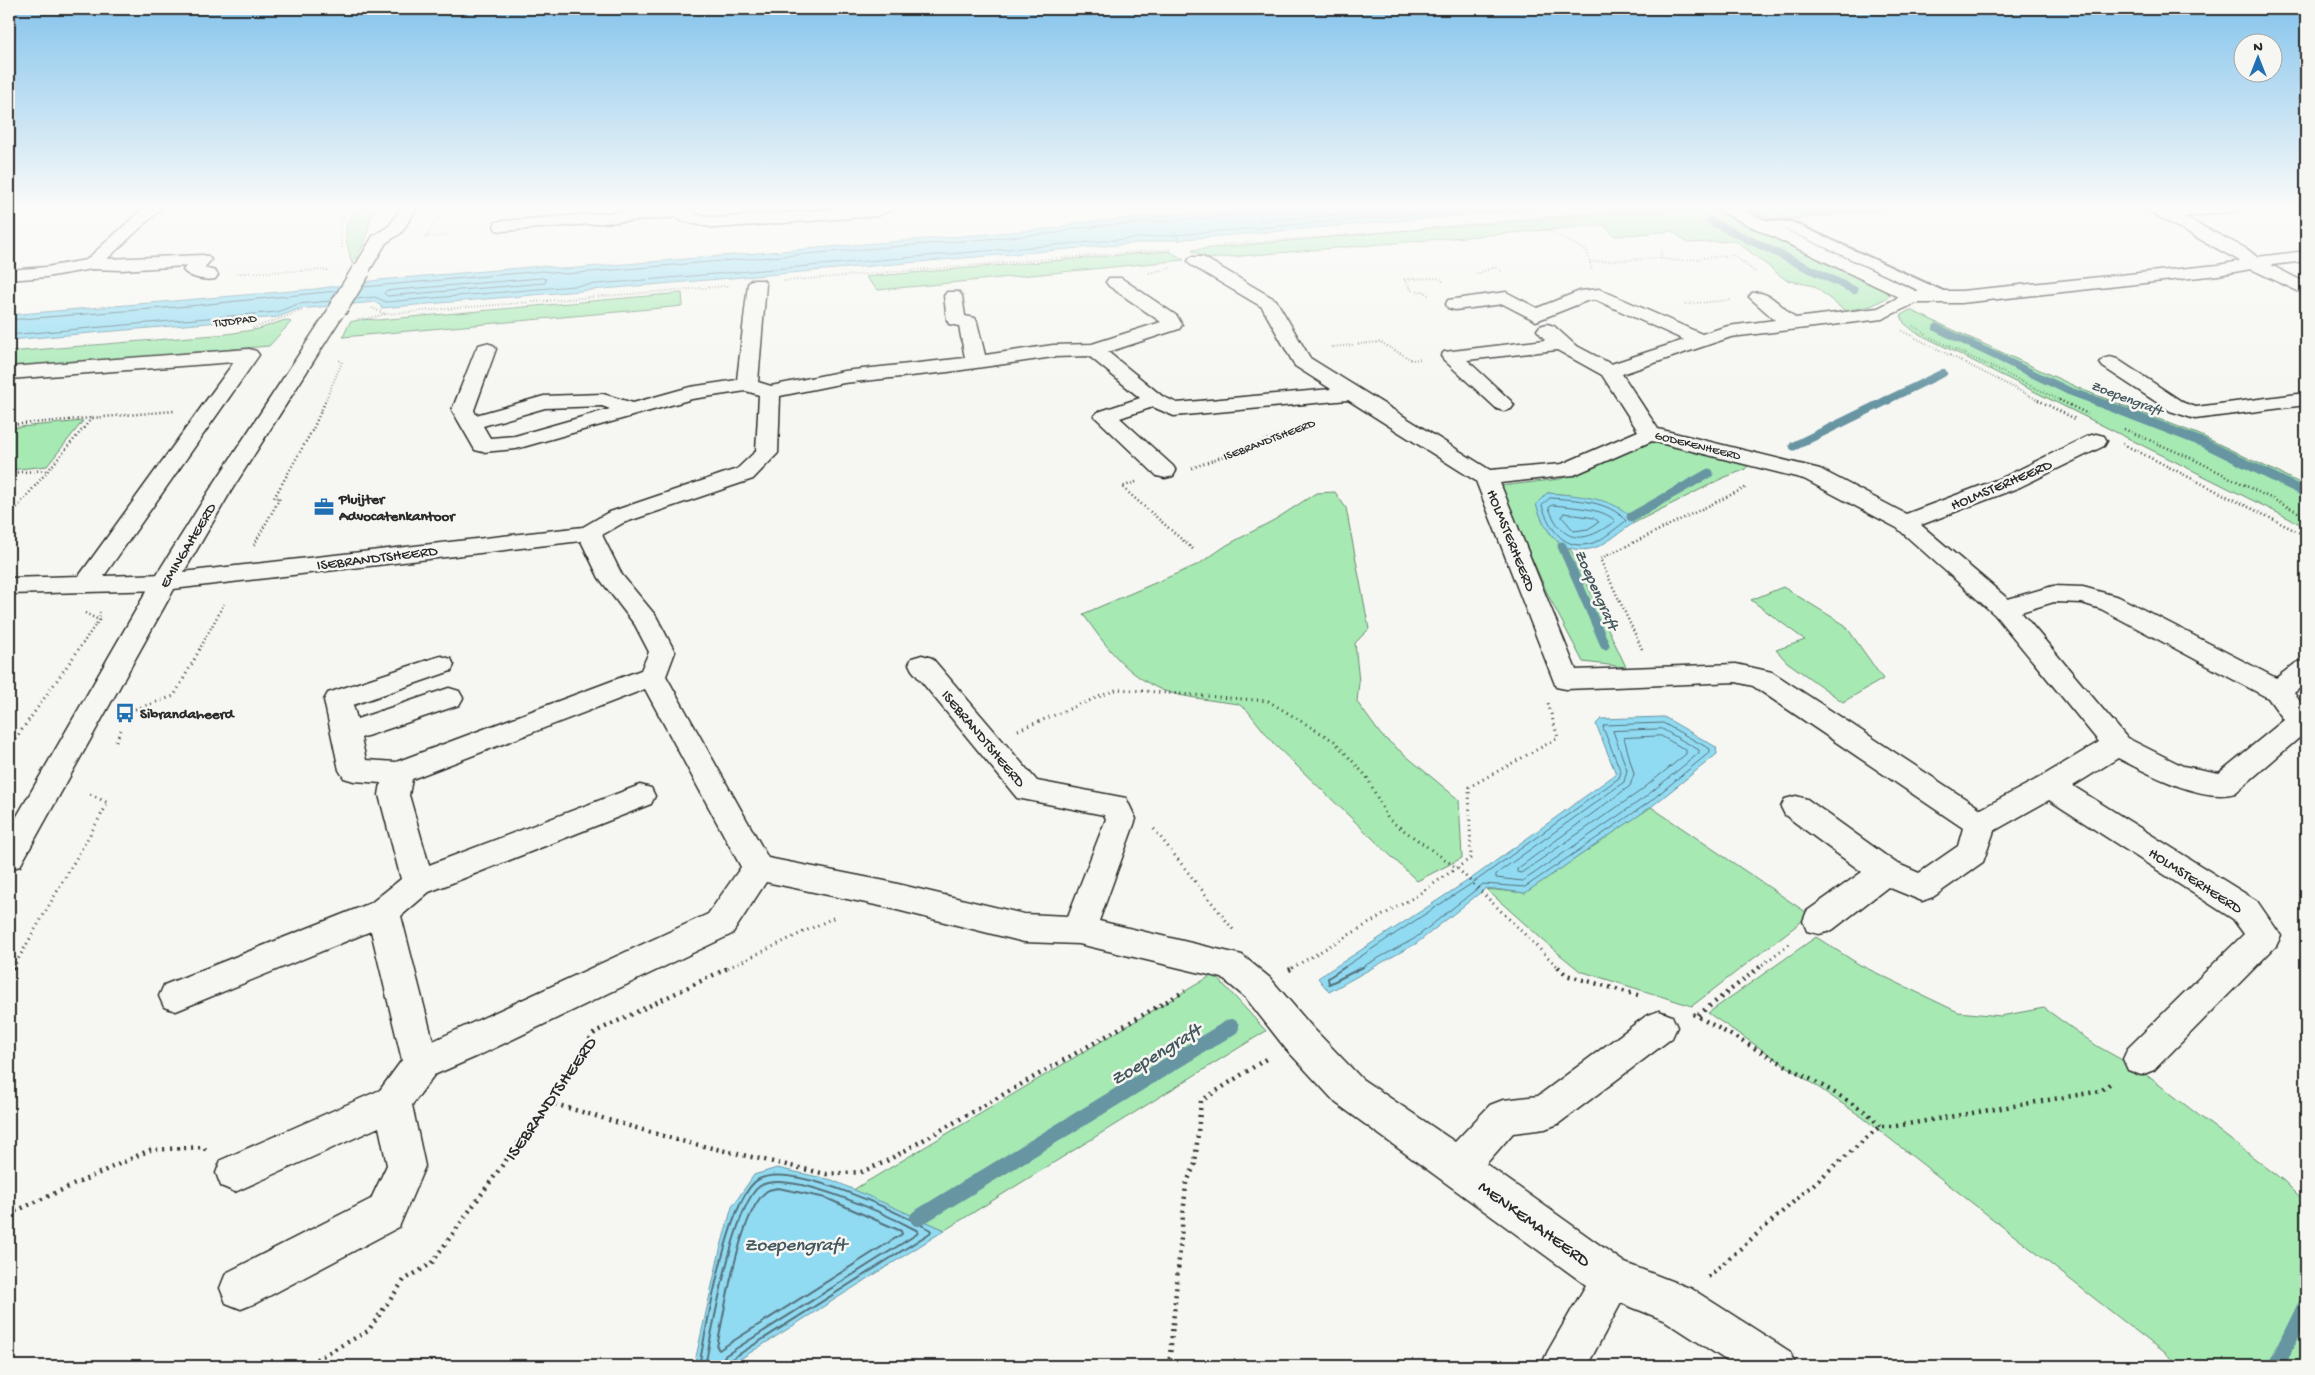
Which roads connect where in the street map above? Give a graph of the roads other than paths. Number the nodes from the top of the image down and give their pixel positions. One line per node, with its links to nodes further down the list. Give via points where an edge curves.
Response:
1 (57, 270): 10 (street)
2 (193, 270): 11 (street)
3 (361, 270): 45 (street, EMINGAHEERD, bridge, via 325,309)
4 (1216, 270): 33 (street, via 1269,304 1302,362)
5 (1592, 270): 15 (street)
6 (1856, 270): 18 (street)
7 (1885, 270): 19 (lane)
8 (2214, 270): 19 (street)
9 (2267, 270): 14 (street)
10 (9, 275)
11 (209, 275)
12 (1115, 282): 26 (street, via 1170,320 1172,325)
13 (757, 284): 31 (street)
14 (2306, 290)
15 (1599, 294): 21 (street, via 1586,295); 23 (street)
16 (953, 296): 27 (street, via 956,320 968,322)
17 (1758, 297): 22 (street)
18 (1913, 297): 19 (street); 22 (street, via 1882,313)
19 (1947, 298)
20 (1455, 304): 21 (street, via 1506,298)
21 (1536, 315): 24 (street)
22 (1790, 323): 23 (street, via 1728,332)
23 (1699, 340): 29 (street)
24 (1559, 344): 29 (street); 36 (street, via 1451,356)
25 (486, 350): 38 (street, via 462,410)
26 (1094, 350): 27 (street, via 1054,351); 35 (street, ISEBRANDTSHEERD)
27 (976, 361): 32 (street, via 844,377)
28 (2110, 363): 34 (street, via 2177,408 2195,413)
29 (1610, 371): 39 (street, GODEKENHEERD)
30 (9, 373): 46 (street, via 250,355)
31 (747, 386): 32 (street); 37 (street, via 690,393)
32 (770, 392): 44 (street, ISEBRANDTSHEERD, via 767,453 745,474 615,518)
33 (1360, 398): 35 (street, ISEBRANDTSHEERD, via 1174,410); 42 (street)
34 (2306, 399)
35 (1155, 400): 41 (street, via 1105,416)
36 (1504, 404)
37 (634, 410): 38 (street, via 603,400 544,402); 38 (street, via 516,442 483,445)
38 (470, 423)
39 (1650, 434): 42 (street, HOLMSTERHEERD, via 1566,470); 43 (street, GODEKENHEERD, via 1812,474)
40 (2096, 441): 43 (street, HOLMSTERHEERD, via 2012,482)
41 (1168, 473)
42 (1486, 477): 61 (street, HOLMSTERHEERD, via 1566,680 1736,673 1762,679)
43 (1905, 523): 48 (street)
44 (589, 533): 45 (street, ISEBRANDTSHEERD); 52 (street, via 611,578 647,622 662,652)
45 (165, 582): 46 (street); 62 (street, EMINGAHEERD)
46 (96, 584): 47 (street)
47 (9, 586)
48 (2004, 609): 53 (street, via 2053,594 2083,595 2110,602); 56 (street)
49 (922, 664): 68 (street, ISEBRANDTSHEERD, via 1028,790 1114,806 1121,819)
50 (441, 666): 55 (street, via 338,700)
51 (2306, 669): 53 (street)
52 (652, 676): 57 (street); 63 (street)
53 (2278, 691): 56 (street, via 2300,722 2224,785 2176,775)
54 (449, 698): 55 (street)
55 (346, 733): 57 (street, via 354,770)
56 (2117, 745): 58 (street)
57 (398, 773): 65 (street, via 394,795)
58 (2050, 786): 61 (street); 71 (street, HOLMSTERHEERD, via 2245,910 2264,936)
59 (640, 796): 65 (street)
60 (1796, 807): 64 (street)
61 (1980, 824): 64 (street, via 1972,853 1922,888)
62 (9, 858)
63 (758, 868): 68 (street, via 885,894 1024,928); 72 (street, via 720,924)
64 (1885, 872): 67 (street)
65 (418, 884): 66 (street)
66 (383, 912): 69 (street); 72 (street)
67 (1819, 921)
68 (1079, 930): 74 (street, MENKEMAHEERD, via 1230,965 1258,988 1349,1091)
69 (176, 996)
70 (1652, 1012): 74 (street, via 1545,1112 1503,1117)
71 (2141, 1059)
72 (421, 1063): 73 (street)
73 (393, 1102): 75 (street); 77 (street, via 406,1166 385,1213)
74 (1458, 1167): 76 (street, MENKEMAHEERD)
75 (235, 1173)
76 (1612, 1278): 78 (street); 79 (street, MENKEMAHEERD, via 1677,1304)
77 (241, 1288)
78 (1563, 1366)
79 (1774, 1366)

